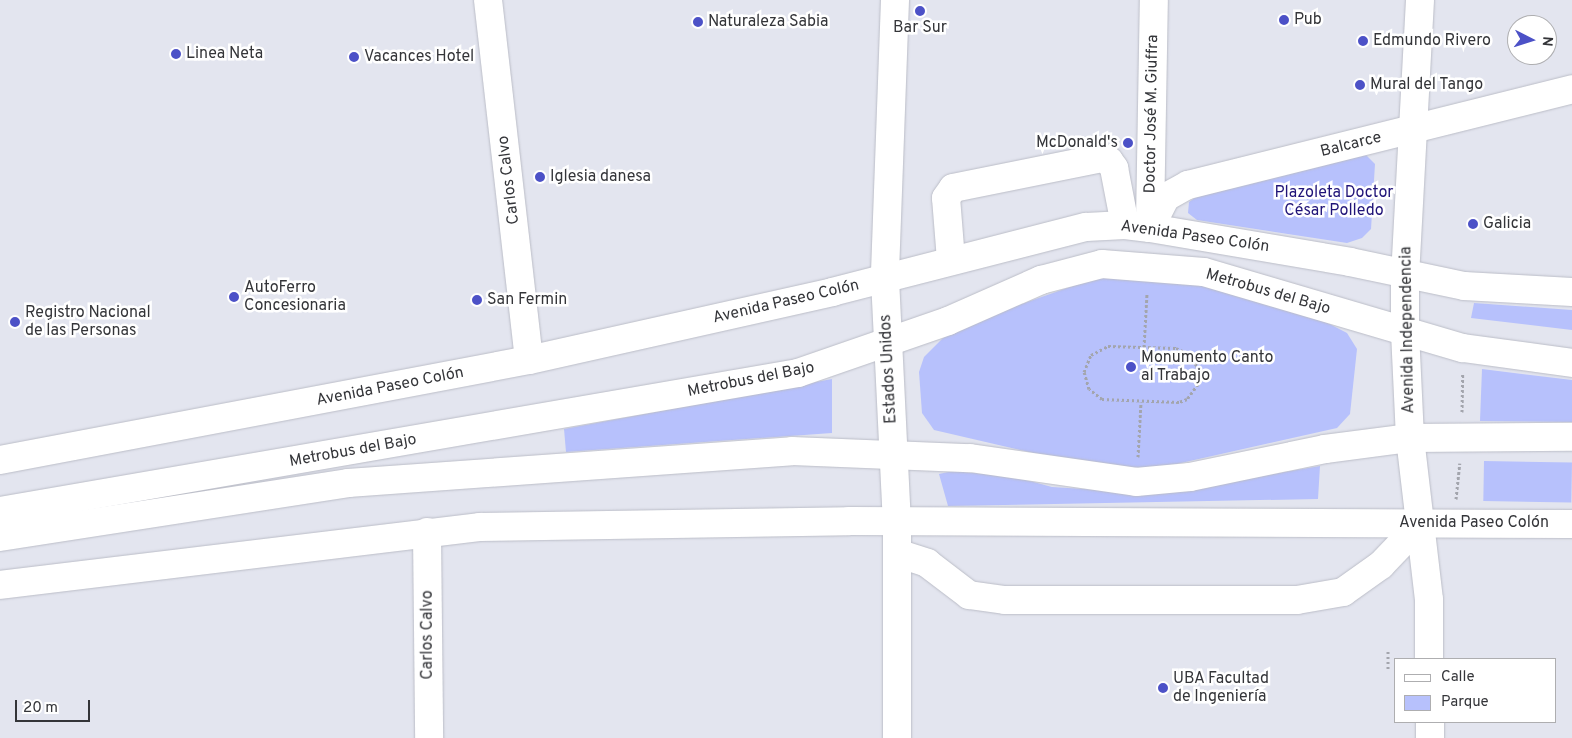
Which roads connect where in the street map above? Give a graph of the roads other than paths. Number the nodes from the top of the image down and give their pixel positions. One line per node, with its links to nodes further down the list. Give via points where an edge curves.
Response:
1 (488, 0): 14 (main road, Carlos Calvo)
2 (894, 0): 10 (main road, Estados Unidos)
3 (1154, 0): 7 (main road, Doctor José M. Giuffra)
4 (1420, 0): 6 (main road, Avenida Independencia)
5 (1572, 89): 6 (main road, Balcarce)
6 (1413, 130): 7 (main road, Balcarce, via 1188,185 1166,196); 9 (main road, Avenida Independencia)
7 (1138, 226): 8 (main road, Avenida Paseo Colón, via 1086,227); 8 (main road, via 1114,168 1102,158 953,188 946,198); 9 (main road, Avenida Paseo Colón)
8 (951, 260): 10 (main road, Avenida Paseo Colón)
9 (1405, 274): 11 (main road, Avenida Paseo Colón, via 1464,286); 12 (main road, Avenida Independencia)
10 (885, 279): 13 (main road, Estados Unidos); 14 (main road, Avenida Paseo Colón)
11 (1572, 292)
12 (1405, 332): 13 (main road, Metrobus del Bajo, via 1204,272 1102,264 1041,280 948,321); 15 (main road, Metrobus del Bajo, via 1463,348); 17 (main road, Avenida Independencia)
13 (887, 342): 18 (main road, Estados Unidos); 20 (main road, Metrobus del Bajo, via 798,374)
14 (529, 360): 19 (main road, Avenida Paseo Colón)
15 (1572, 363)
16 (1572, 437): 17 (main road, Metrobus del Bajo)
17 (1410, 438): 18 (main road, Metrobus del Bajo, via 1325,449 1190,477 1136,482 970,458); 22 (main road, Avenida Independencia)
18 (894, 455): 21 (main road, Estados Unidos); 25 (main road, Metrobus del Bajo, via 792,451 348,484)
19 (0, 460)
20 (0, 512)
21 (897, 522): 22 (main road, Avenida Paseo Colón); 24 (main road, Avenida Paseo Colón, via 480,527); 26 (main road, Estados Unidos)
22 (1421, 523): 23 (main road, Avenida Paseo Colón); 26 (main road, via 1381,565 1343,592 1297,600 1005,600 969,595 927,563); 28 (main road, Avenida Independencia, via 1429,600)
23 (1572, 524)
24 (427, 532): 27 (main road, Avenida Paseo Colón); 30 (main road, Carlos Calvo)
25 (0, 537)
26 (897, 553): 31 (main road, Estados Unidos)
27 (0, 585)
28 (1429, 658)
29 (1430, 723): 32 (main road)
30 (429, 738)
31 (897, 738)
32 (1430, 738)

